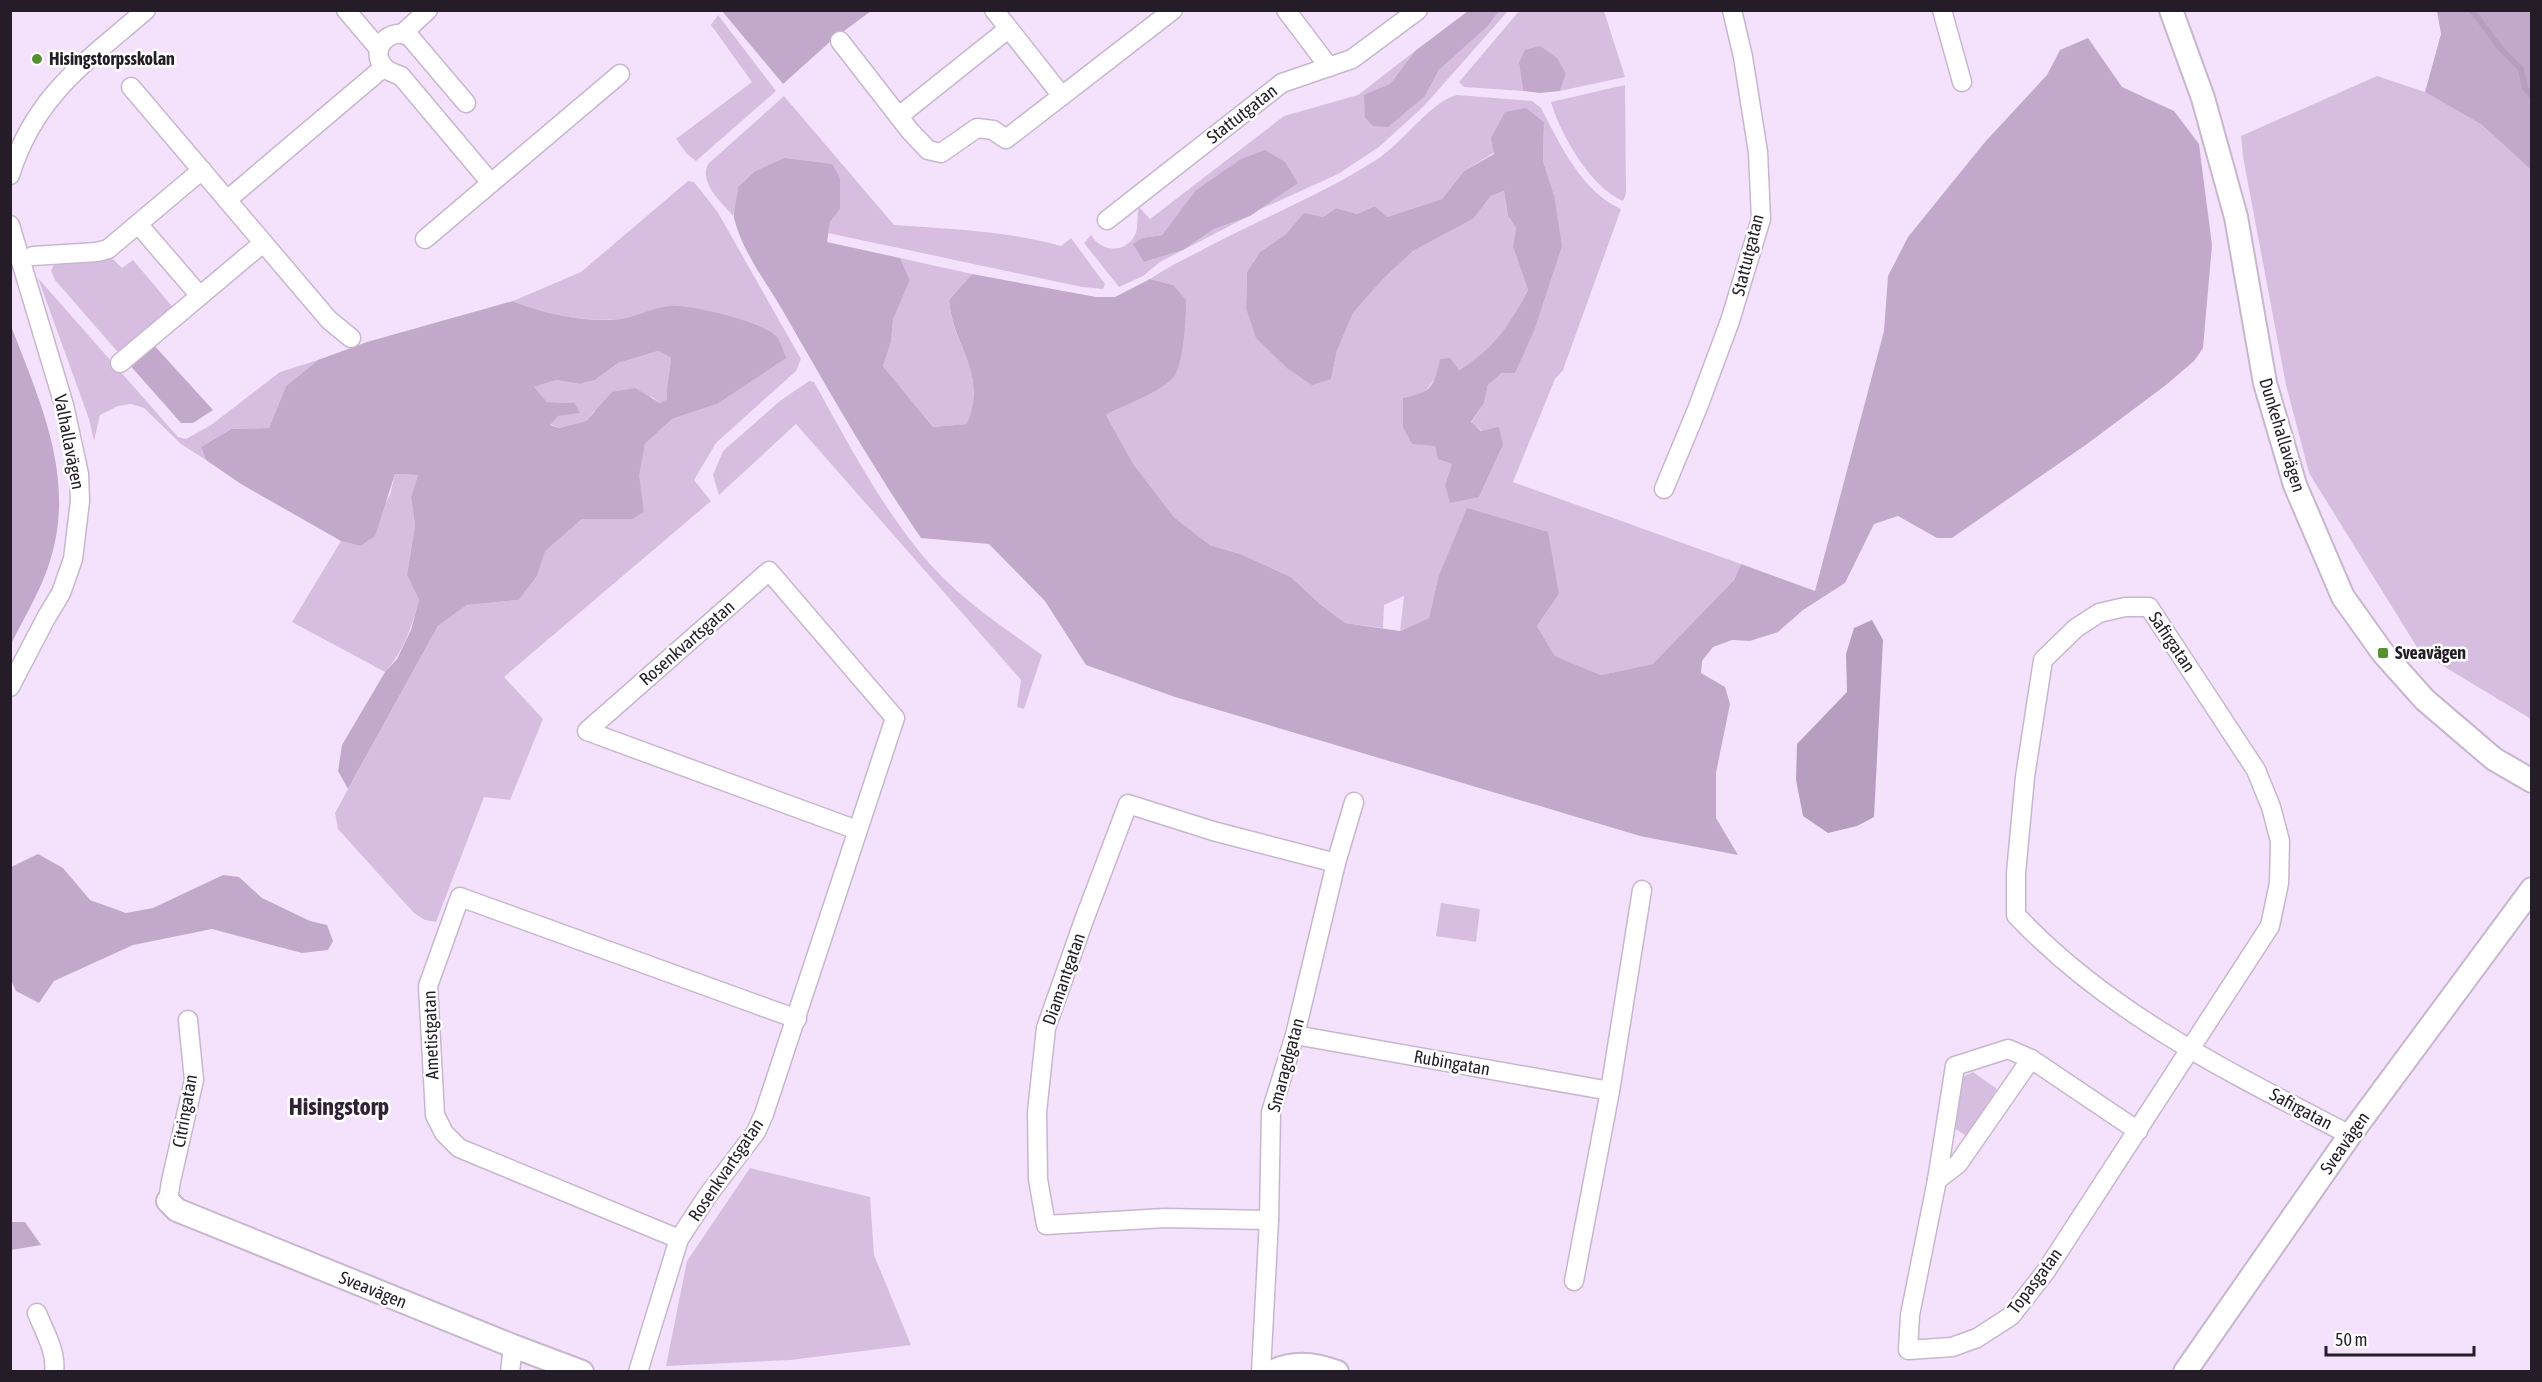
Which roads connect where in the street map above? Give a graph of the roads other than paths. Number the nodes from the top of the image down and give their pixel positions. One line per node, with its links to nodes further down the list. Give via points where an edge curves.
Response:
1 (146, 10): 23 (street, via 51,97 33,121)
2 (346, 10): 14 (street)
3 (428, 10): 12 (street)
4 (994, 10): 11 (street)
5 (1173, 10): 19 (street)
6 (1286, 10): 15 (street)
7 (1418, 10): 15 (street, Stattutgatan, via 1352,58)
8 (1732, 10): 35 (street, Stattutgatan, via 1758,152 1761,219 1730,321)
9 (1942, 10): 17 (street)
10 (2171, 10): 37 (street, Dunkehallavägen, via 2203,98 2236,217 2265,383 2295,485 2343,597 2383,653 2425,700 2494,759)
11 (1008, 29): 19 (street); 21 (street)
12 (403, 33): 14 (street, via 384,39); 20 (street)
13 (840, 41): 21 (street)
14 (381, 58): 24 (street, via 401,76); 25 (street)
15 (1329, 66): 26 (street, Stattutgatan, via 1282,83)
16 (620, 74): 24 (street)
17 (1962, 82)
18 (131, 87): 22 (street)
19 (1062, 96): 21 (street, via 1006,139 993,130 977,128 941,153 928,150)
20 (466, 103)
21 (899, 116)
22 (202, 171): 25 (street); 27 (street)
23 (10, 175)
24 (491, 183): 29 (street)
25 (227, 200): 30 (street)
26 (1107, 220)
27 (138, 224): 31 (street, via 103,251); 32 (street)
28 (10, 225): 36 (street, Valhallavägen, via 64,405 79,474 80,501 73,560 61,593)
29 (425, 239)
30 (263, 243): 32 (street); 33 (street, via 329,320)
31 (33, 256)
32 (200, 296): 34 (street)
33 (351, 338)
34 (120, 363)
35 (1664, 489)
36 (10, 687)
37 (2532, 781)
38 (1354, 802): 40 (street, Smaragdgatan)
39 (857, 830): 39 (street, Rosenkvartsgatan, via 654,756 587,731 769,571 895,718); 43 (street, Rosenkvartsgatan)
40 (1336, 863): 45 (street, Smaragdgatan); 53 (street, Diamantgatan, via 1128,804 1046,1028 1037,1112 1038,1179 1046,1225 1165,1218)
41 (2532, 889): 50 (street, Sveavägen)
42 (1642, 890): 48 (street)
43 (797, 1019): 54 (street, Rosenkvartsgatan, via 756,1132); 54 (street, Ametistgatan, via 460,897 428,986 435,1115 444,1133 459,1148)
44 (188, 1020): 52 (street, Citringatan, via 194,1080)
45 (1295, 1035): 48 (street, Rubingatan); 53 (street, Smaragdgatan, via 1271,1112)
46 (2189, 1050): 46 (street, Safirgatan, via 2097,989 2016,915 2025,777 2043,660 2076,628 2099,613 2125,607 2149,607 2256,770 2280,841 2279,883 2270,926); 49 (street, Topasgatan); 50 (street, Safirgatan)
47 (2031, 1059): 49 (street, Topasgatan); 51 (street, via 1958,1164); 51 (street, Topasgatan, via 2008,1049 1955,1066)
48 (1610, 1091): 55 (street)
49 (2138, 1131): 51 (street, Topasgatan, via 2046,1271 2011,1316 1977,1338 1952,1347 1908,1350 1910,1315)
50 (2350, 1135): 65 (street, Sveavägen)
51 (1937, 1180)
52 (168, 1201): 57 (street, Sveavägen, via 177,1210)
53 (1269, 1220): 62 (street, Smaragdgatan)
54 (678, 1239): 61 (street, Rosenkvartsgatan)
55 (1574, 1281)
56 (37, 1313): 58 (street, via 52,1351)
57 (513, 1346): 59 (street); 60 (street, Sveavägen)
58 (54, 1371)
59 (510, 1371)
60 (582, 1371)
61 (638, 1371)
62 (1261, 1371)
63 (1272, 1371): 64 (street, via 1296,1365)
64 (1337, 1371)
65 (2185, 1371)

